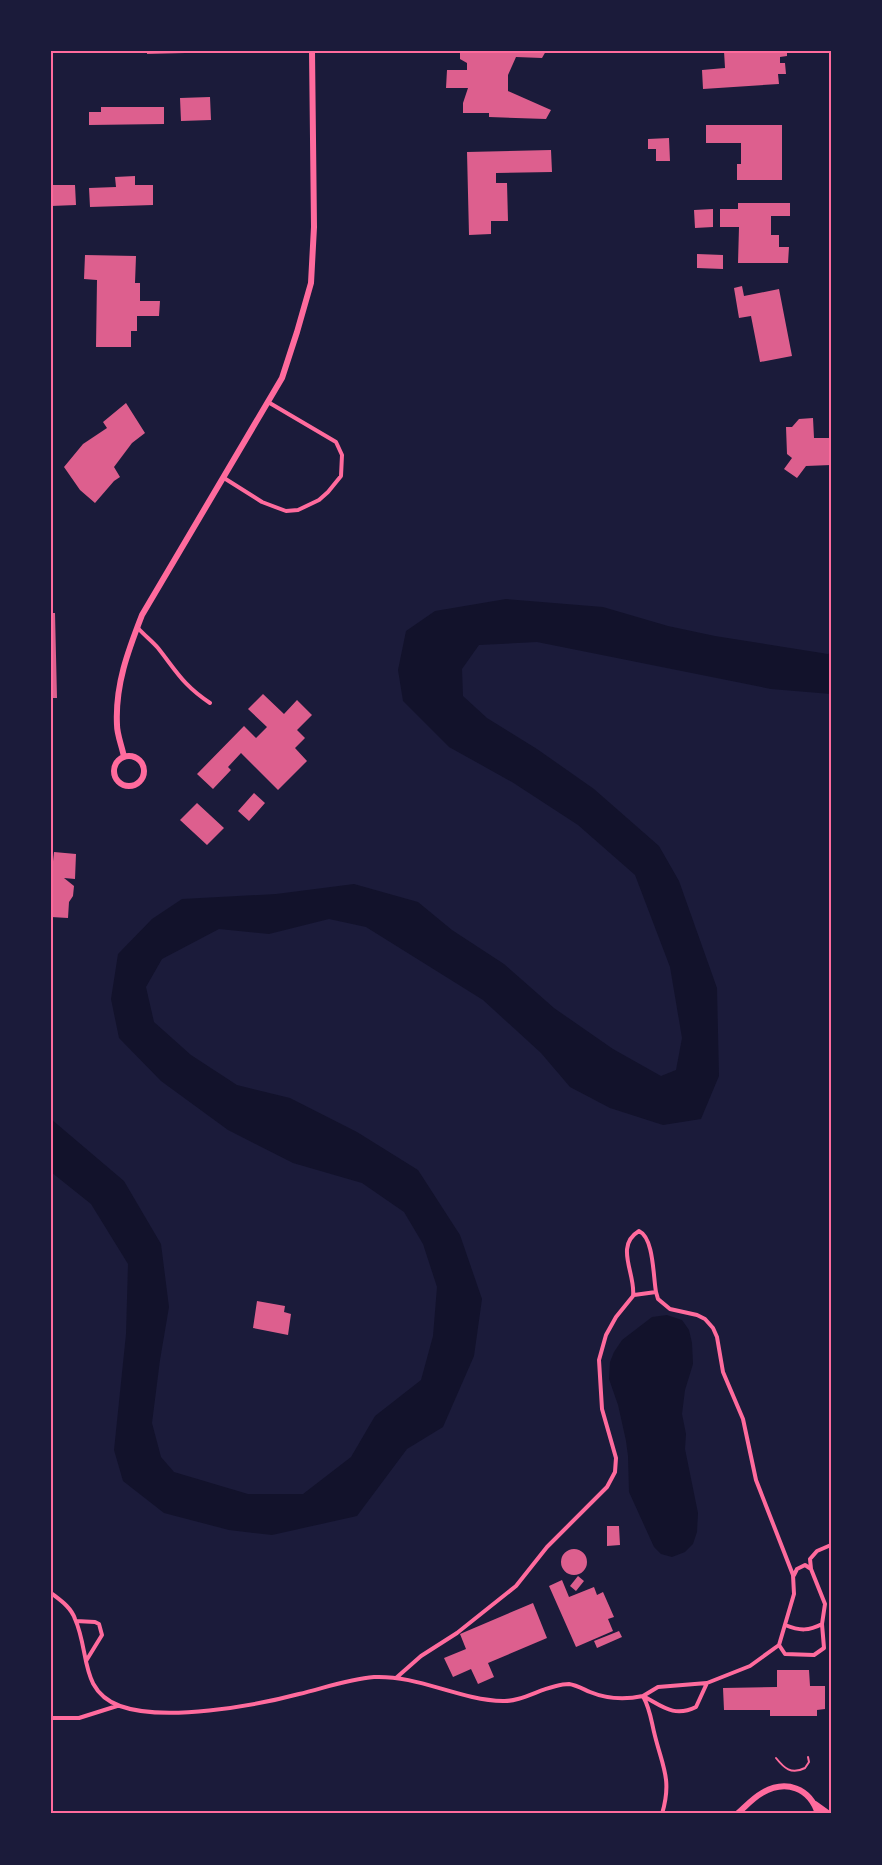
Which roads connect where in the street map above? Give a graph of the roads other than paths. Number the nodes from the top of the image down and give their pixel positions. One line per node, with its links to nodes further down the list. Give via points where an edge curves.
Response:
1 (312, 51): 2 (street, via 311,283 282,378)
2 (268, 402): 3 (street); 3 (lane, via 336,442 342,455 341,476 319,500 286,511 262,502)
3 (224, 478): 4 (street)
4 (137, 628): 5 (lane, via 177,675); 6 (street, via 118,687 117,726)
5 (210, 703)
6 (124, 757): 6 (street, via 138,759 144,767 143,776 133,786 123,785 115,778 116,763)
7 (831, 798): 8 (lane)
8 (831, 815)
9 (656, 1292): 10 (lane); 10 (lane, via 649,1242 639,1231 628,1241 626,1249); 13 (lane, via 670,1309 696,1315 713,1328 723,1372 743,1419 756,1480)
10 (634, 1295): 20 (lane, via 606,1335 599,1360 602,1409 616,1458 615,1472 607,1487 547,1547 516,1586)
11 (831, 1545): 12 (lane, via 810,1559)
12 (811, 1569): 13 (lane, via 805,1566); 16 (lane, via 825,1604)
13 (793, 1575): 17 (lane, via 794,1594)
14 (51, 1593): 15 (lane, via 68,1606)
15 (76, 1621): 19 (lane); 19 (lane, via 99,1624 102,1635)
16 (822, 1624): 17 (lane, via 812,1630); 18 (lane, via 824,1648 814,1655 790,1656)
17 (785, 1625): 18 (lane)
18 (778, 1645): 21 (lane, via 750,1666)
19 (86, 1661): 23 (lane, via 95,1690)
20 (396, 1678): 22 (lane, via 503,1701 567,1684 606,1698); 23 (lane, via 358,1679 260,1703 207,1711 149,1712)
21 (707, 1683): 22 (lane, via 658,1687); 22 (lane, via 696,1707 681,1713)
22 (643, 1696): 26 (lane, via 651,1711 667,1776)
23 (119, 1706): 24 (lane, via 79,1718)
24 (51, 1718)
25 (815, 1804): 27 (street, via 804,1791 783,1786 761,1793); 28 (street); 29 (street)
26 (662, 1814)
27 (737, 1814)
28 (818, 1814)
29 (829, 1814)

